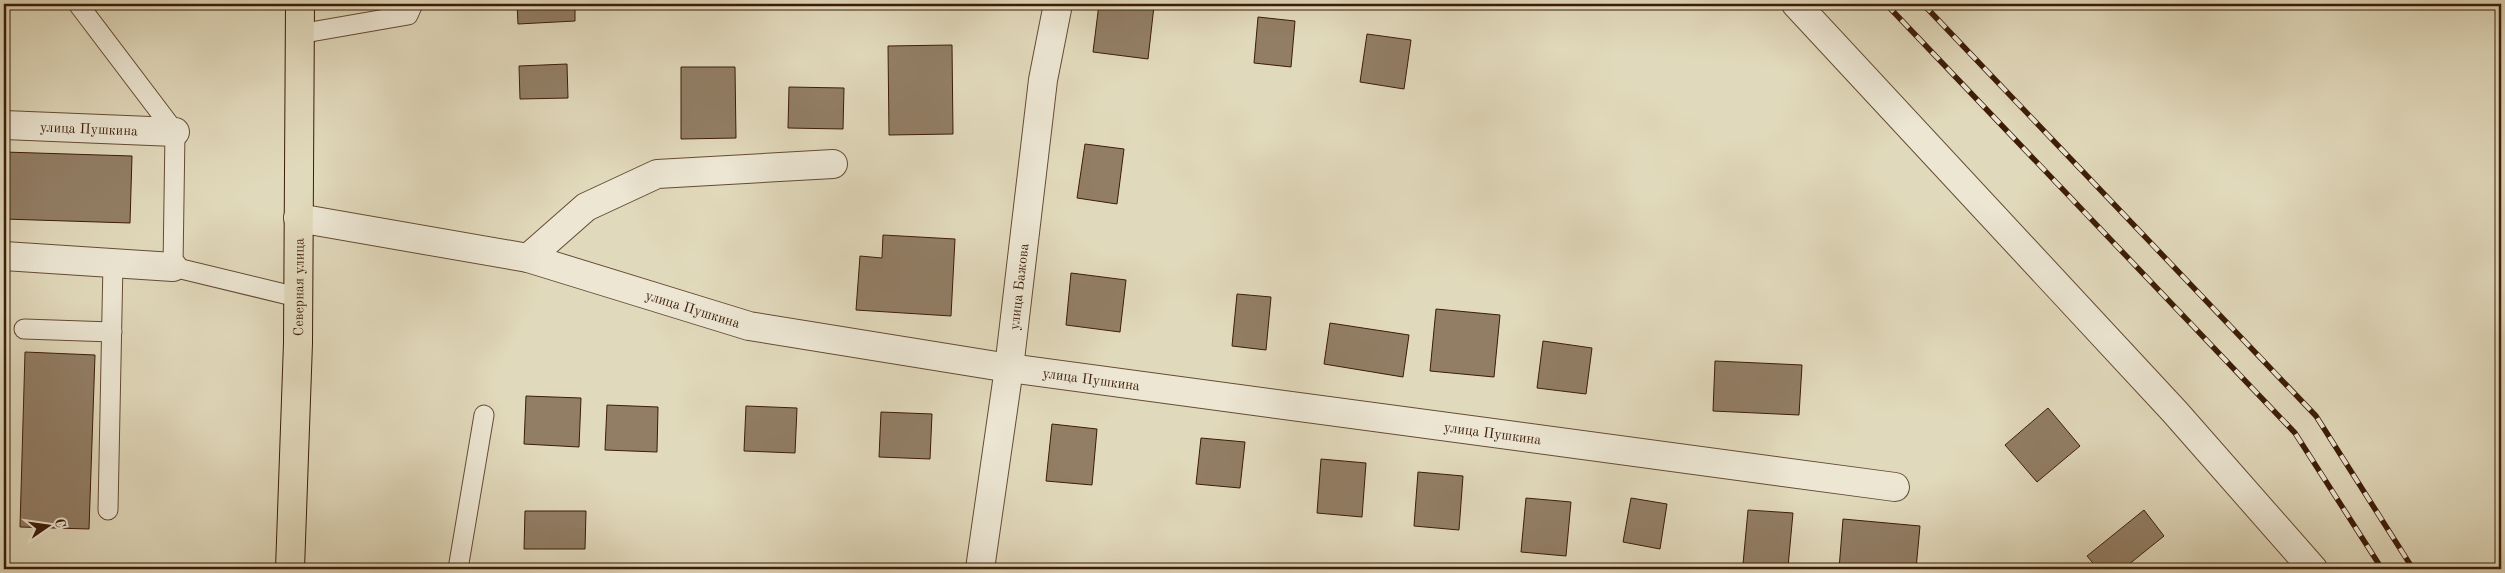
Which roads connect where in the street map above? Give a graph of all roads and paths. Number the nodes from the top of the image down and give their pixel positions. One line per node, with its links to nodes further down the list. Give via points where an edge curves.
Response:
1 (78, 4): 8 (lane)
2 (300, 4): 6 (main road, Северная улица)
3 (414, 4): 6 (lane, via 408,15)
4 (1058, 4): 18 (street, улица Бажова, via 1042,80)
5 (1796, 4): 25 (street, via 2175,412)
6 (300, 34): 10 (main road, Северная улица)
7 (4, 124): 8 (street, улица Пушкина)
8 (175, 132): 14 (lane)
9 (833, 164): 12 (street, via 657,174 586,207)
10 (298, 218): 12 (street, улица Пушкина); 15 (main road, Северная улица)
11 (4, 256): 13 (street)
12 (528, 258): 18 (street, улица Пушкина, via 749,326)
13 (113, 263): 14 (street); 17 (lane)
14 (174, 267): 15 (lane)
15 (297, 297): 22 (main road, Северная улица)
16 (24, 329): 17 (lane)
17 (112, 332): 21 (lane)
18 (1009, 368): 20 (street, улица Пушкина); 24 (street, улица Бажова)
19 (484, 415): 23 (lane)
20 (1895, 487)
21 (108, 510)
22 (290, 569)
23 (458, 569)
24 (980, 569)
25 (2313, 569)

